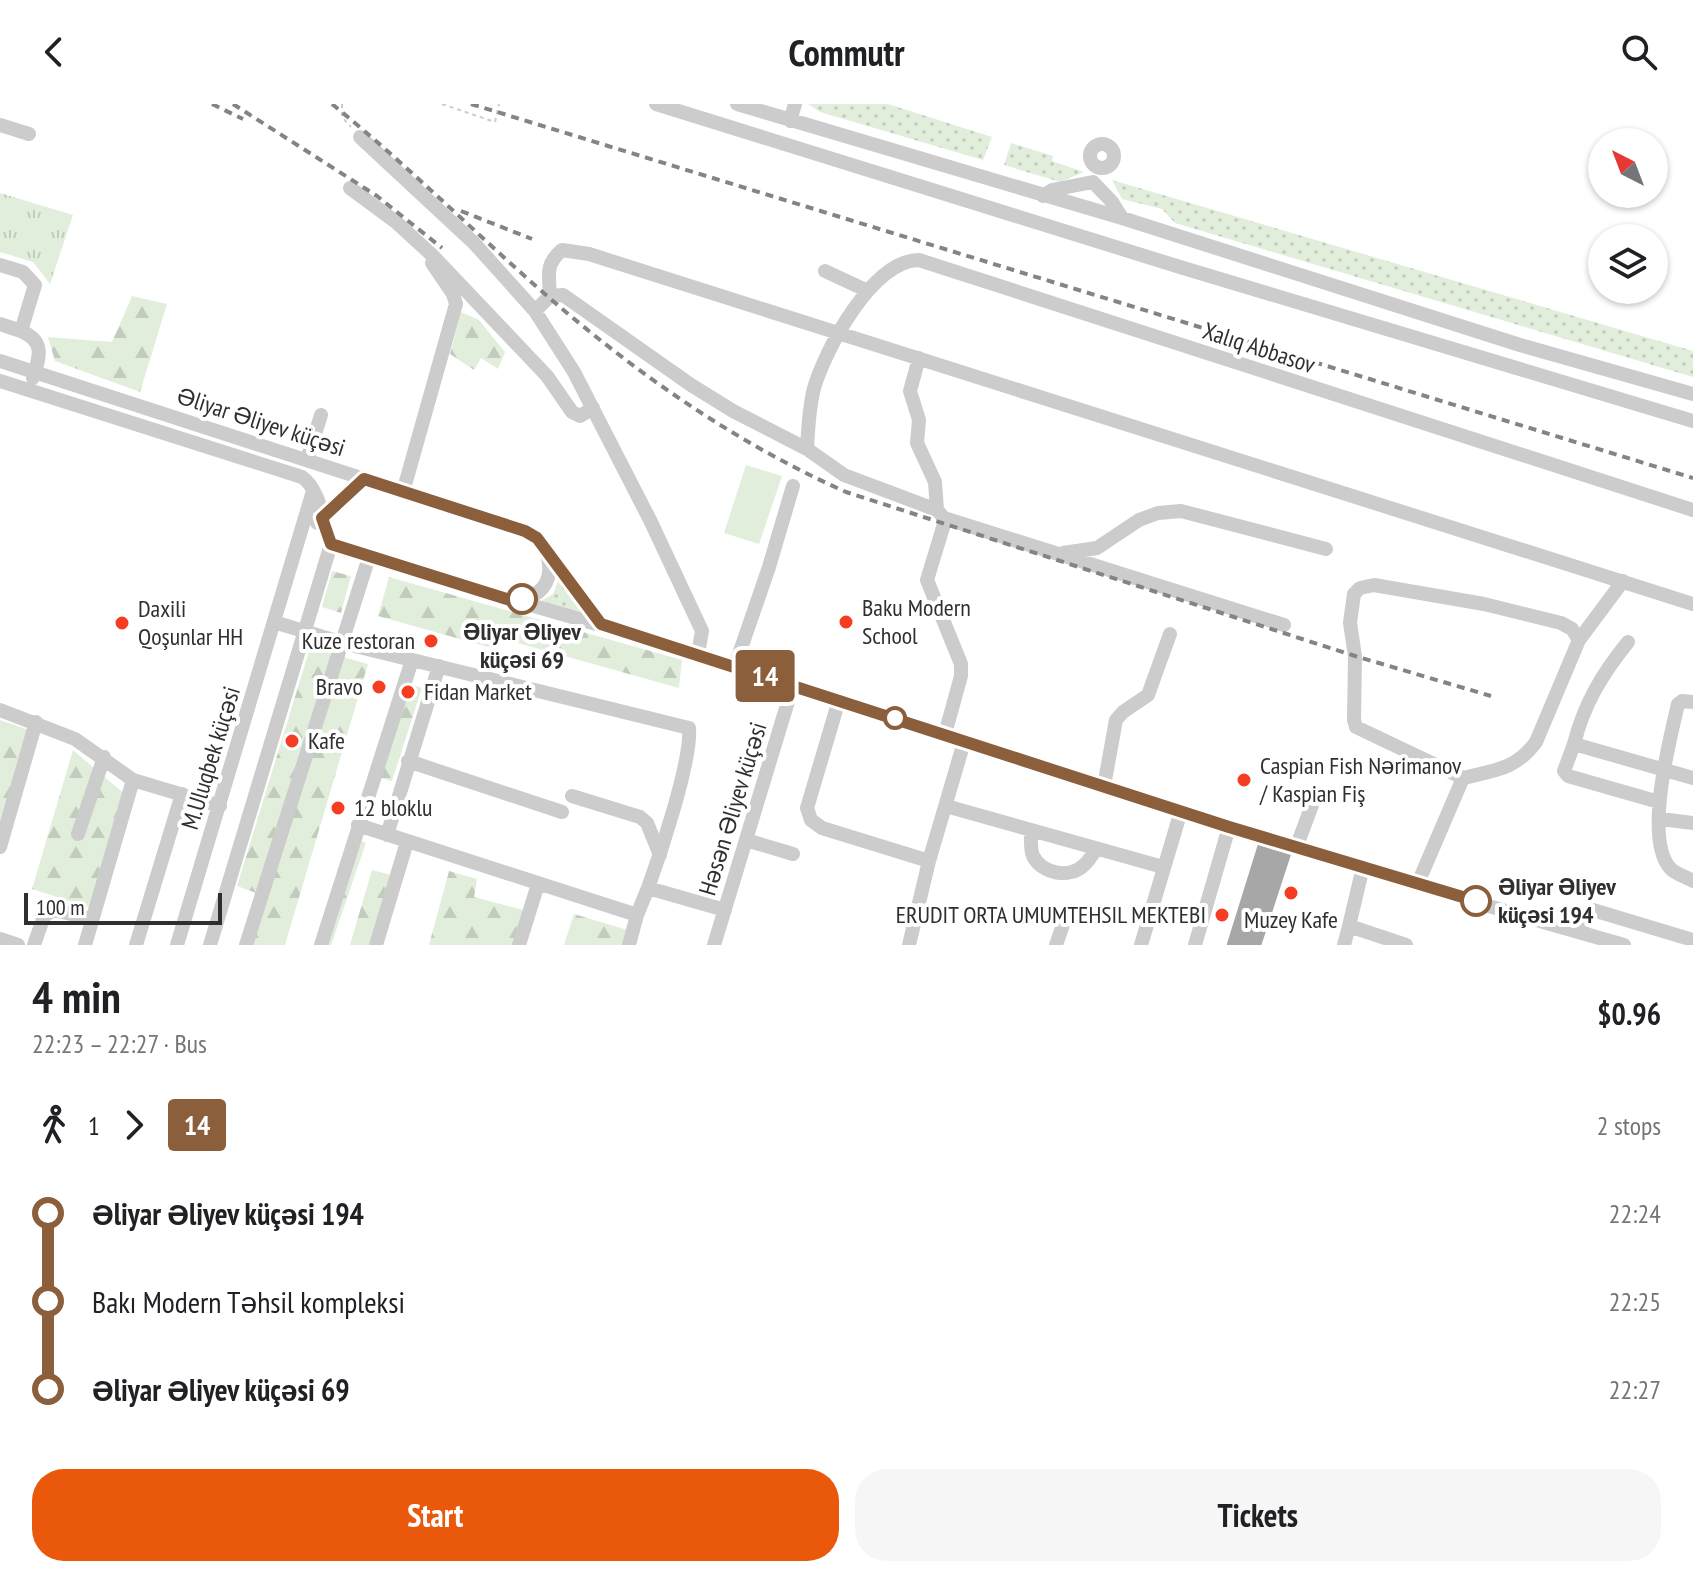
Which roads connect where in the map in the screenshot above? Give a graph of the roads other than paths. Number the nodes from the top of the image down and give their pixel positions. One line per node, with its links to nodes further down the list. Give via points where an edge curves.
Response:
1 (656, 104): 28 (street)
2 (737, 104): 4 (street)
3 (795, 104): 4 (street)
4 (790, 121): 9 (street)
5 (0, 125): 6 (street)
6 (29, 134)
7 (360, 137): 16 (street, via 474,243)
8 (350, 188): 11 (street)
9 (1043, 196): 10 (street); 10 (street, via 1096,175)
10 (1122, 218): 25 (street, via 1520,345)
11 (434, 257): 26 (street, via 538,366 572,412 580,416); 34 (street, via 433,268 456,304)
12 (0, 265): 18 (street, via 23,272 35,285)
13 (825, 271): 14 (street)
14 (868, 291): 19 (street, Xalıq Abbasov); 35 (street, Xalıq Abbasov, via 901,263 919,260)
15 (550, 296): 16 (street); 19 (street, via 552,259 562,250 572,251); 29 (street, via 563,295 691,385)
16 (535, 311): 26 (street)
17 (0, 324): 18 (street)
18 (21, 331): 22 (street, via 37,342)
19 (838, 333): 20 (street); 29 (street, Xalıq Abbasov, via 815,387)
20 (919, 358): 36 (street, via 910,391 919,420 917,443 935,482); 44 (street)
21 (0, 361): 22 (street, Əliyar Əliyev küçəsi)
22 (36, 372): 24 (street); 30 (street, Əliyar Əliyev küçəsi)
23 (0, 381): 24 (street, Əliyar Əliyev küçəsi)
24 (30, 390): 33 (street, Əliyar Əliyev küçəsi, via 302,477)
25 (1693, 394)
26 (593, 408): 55 (street, via 698,622)
27 (321, 415): 30 (street)
28 (1693, 421)
29 (807, 449): 36 (street, via 844,475)
30 (307, 460): 31 (street, Əliyar Əliyev küçəsi)
31 (364, 479): 34 (street, Əliyar Əliyev küçəsi); 37 (street)
32 (793, 486): 58 (street)
33 (313, 491): 37 (street, Əliyar Əliyev küçəsi); 38 (street, M.Uluqbek küçəsi)
34 (403, 492): 41 (street, Əliyar Əliyev küçəsi, via 525,531)
35 (1693, 510)
36 (940, 514): 42 (street); 64 (street, via 944,524 927,580 961,664)
37 (322, 518): 38 (street); 39 (street, Əliyar Əliyev küçəsi)
38 (301, 538): 47 (street, M.Uluqbek küçəsi)
39 (331, 544): 43 (street); 50 (street)
40 (1326, 549): 42 (street, via 1181,511 1139,520 1097,548)
41 (546, 550): 45 (street, via 549,570 540,592 530,599); 48 (street, Əliyar Əliyev küçəsi)
42 (1059, 554): 49 (street)
43 (369, 557): 45 (street); 54 (street)
44 (1623, 581): 46 (street); 52 (street)
45 (510, 600): 48 (street)
46 (1693, 604)
47 (274, 622): 50 (street); 78 (street, M.Uluqbek küçəsi)
48 (601, 624): 55 (street)
49 (1284, 625)
50 (305, 631): 54 (street); 117 (street)
51 (1170, 634): 73 (street, via 1148,695 1116,720)
52 (1579, 640): 70 (street, via 1526,756 1511,767); 70 (street, via 1561,623 1484,604 1374,585 1354,594 1350,623 1356,727)
53 (1628, 642): 66 (street, via 1593,690)
54 (343, 643): 56 (street); 118 (street)
55 (698, 654): 58 (street)
56 (412, 660): 57 (street); 84 (street)
57 (439, 666): 68 (street); 95 (street, via 689,728)
58 (735, 666): 59 (street)
59 (793, 685): 60 (street); 89 (street, Həsən Əliyev küçəsi)
60 (839, 700): 64 (street); 96 (street, via 807,808 811,820)
61 (1693, 702): 69 (street, via 1678,704)
62 (0, 710): 63 (street)
63 (36, 722): 67 (street); 92 (street)
64 (945, 734): 65 (street)
65 (964, 742): 73 (street); 79 (street)
66 (1574, 744): 69 (street); 77 (street, via 1564,771 1568,776)
67 (104, 757): 72 (street); 87 (street)
68 (408, 761): 81 (street); 88 (street)
69 (1664, 769): 71 (street); 77 (street)
70 (1463, 778): 100 (street)
71 (1693, 778)
72 (133, 780): 74 (street); 106 (street)
73 (1104, 786): 80 (street)
74 (182, 794): 78 (street); 115 (street)
75 (572, 796): 95 (street, via 640,817)
76 (1333, 799): 91 (street, via 1315,797)
77 (1659, 802): 82 (street)
78 (220, 806): 116 (street, M.Uluqbek küçəsi)
79 (946, 806): 86 (street); 96 (street)
80 (1181, 811): 85 (street); 97 (street)
81 (562, 812)
82 (1661, 819): 83 (street); 99 (street, via 1666,862)
83 (1693, 823)
84 (358, 825): 88 (street); 119 (street)
85 (1229, 827): 91 (street); 127 (street)
86 (1031, 830): 93 (street); 93 (street, via 1032,855 1044,869 1074,872)
87 (78, 834)
88 (387, 835): 90 (street)
89 (746, 840): 94 (street); 103 (street, Həsən Əliyev küçəsi)
90 (407, 842): 101 (street); 120 (street)
91 (1283, 844): 98 (street); 128 (main road); 129 (main road)
92 (0, 847)
93 (1096, 849): 97 (street)
94 (793, 854)
95 (660, 855): 102 (street)
96 (929, 861): 124 (street)
97 (1163, 867): 126 (street)
98 (1363, 867): 100 (street); 107 (street)
99 (1693, 881)
100 (1418, 883): 108 (street)
101 (538, 884): 105 (street); 121 (street)
102 (648, 888): 103 (street); 105 (street)
103 (725, 910): 123 (street, Həsən Əliyev küçəsi)
104 (1067, 913): 125 (street)
105 (637, 915): 122 (street)
106 (92, 919): 113 (street, via 48,912); 114 (street)
107 (1349, 926): 130 (street); 131 (street)
108 (1580, 932): 110 (street, via 1593,910); 111 (street)
109 (0, 939): 112 (street)
110 (1693, 940)
111 (1596, 941): 132 (street)
112 (18, 945)
113 (34, 945)
114 (85, 945)
115 (136, 945)
116 (177, 945)
117 (210, 945)
118 (246, 945)
119 (321, 945)
120 (376, 945)
121 (519, 945)
122 (629, 945)
123 (714, 945)
124 (909, 945)
125 (1056, 945)
126 (1141, 945)
127 (1195, 945)
128 (1236, 945)
129 (1252, 945)
130 (1344, 945)
131 (1406, 945)
132 (1624, 945)

